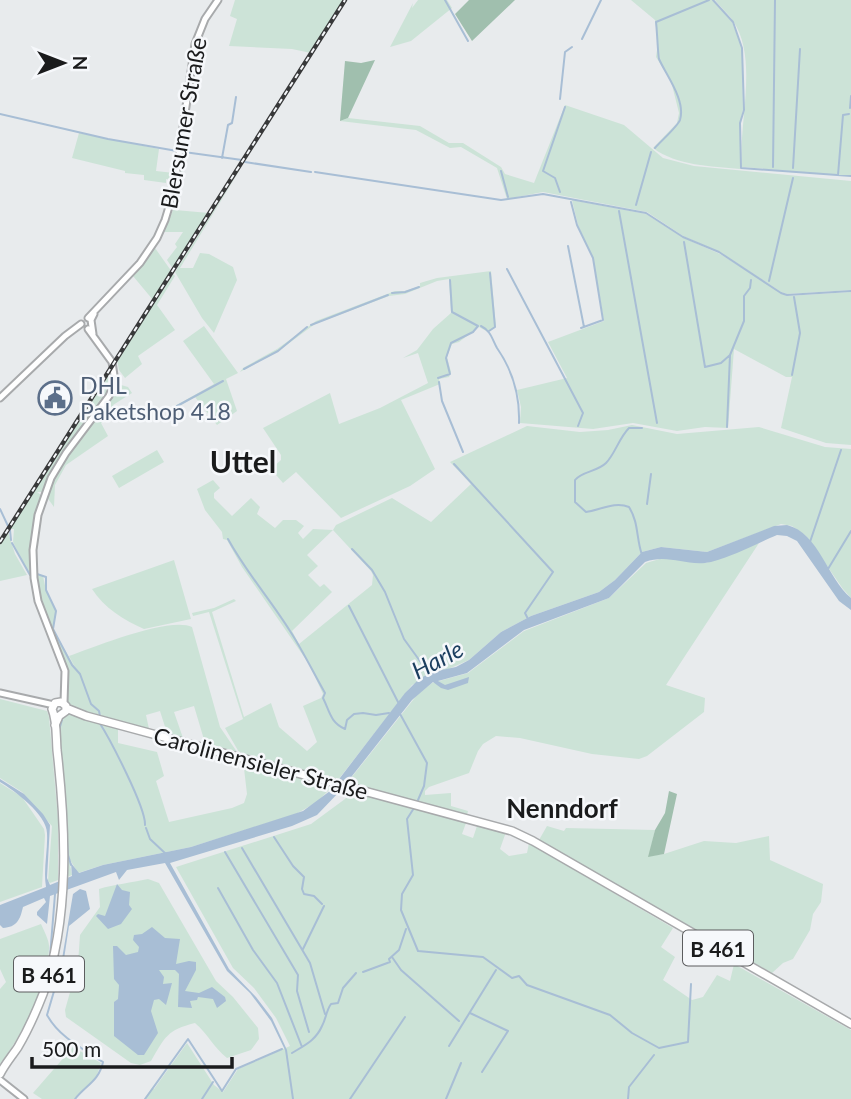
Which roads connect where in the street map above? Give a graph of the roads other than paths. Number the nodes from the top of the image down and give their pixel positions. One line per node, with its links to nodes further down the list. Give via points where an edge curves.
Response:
1 (218, 0): 2 (main road, Blersumer Straße, via 202,23 195,44 174,190 165,220 140,263)
2 (87, 324): 3 (main road, via 73,331); 5 (main road, via 112,362 114,387 56,469 40,505 34,539 36,590 65,671)
3 (0, 398)
4 (0, 693): 5 (main road, Carolinensieler Straße)
5 (58, 708): 6 (main road, Carolinensieler Straße / B 461, via 519,834); 7 (main road, B 461, via 62,877 55,947 29,1027)
6 (851, 1024)
7 (1, 1077): 8 (main road)
8 (24, 1099)

